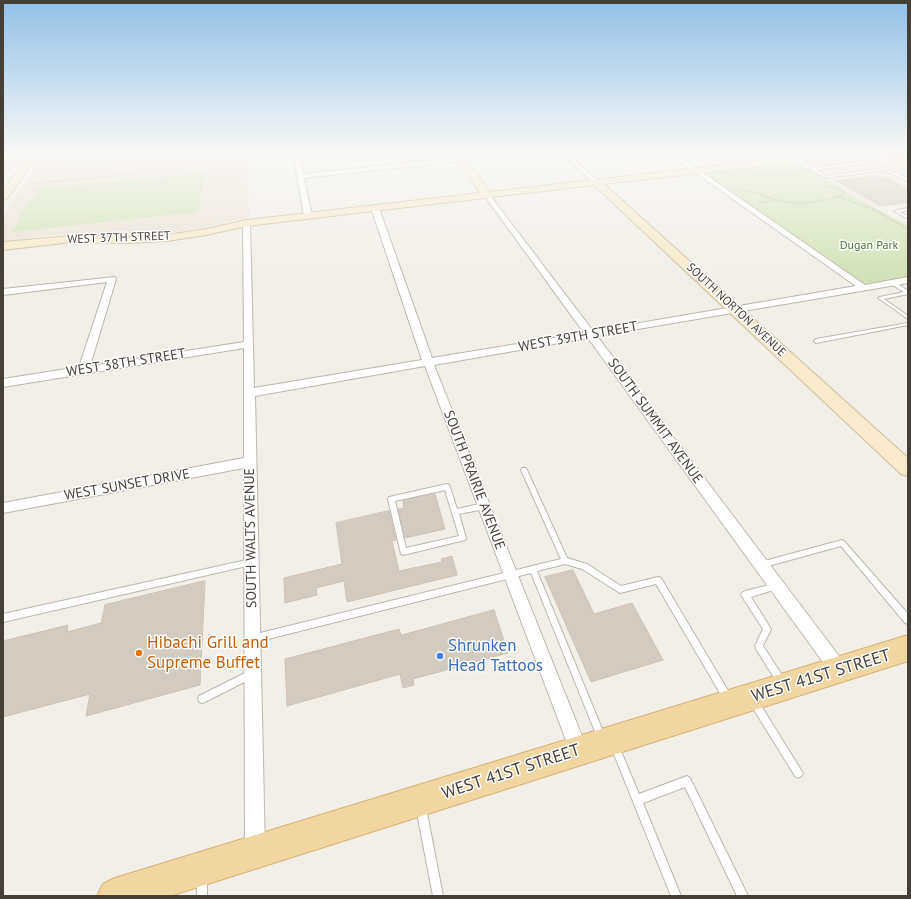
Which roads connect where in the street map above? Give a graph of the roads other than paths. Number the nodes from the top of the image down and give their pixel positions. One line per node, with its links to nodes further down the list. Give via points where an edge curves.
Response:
1 (304, 194): 8 (street)
2 (496, 194): 5 (street, WEST 37TH STREET)
3 (609, 194): 17 (street, SOUTH NORTON AVENUE)
4 (730, 194): 14 (street)
5 (487, 195): 6 (street, WEST 37TH STREET); 20 (street, SOUTH SUMMIT AVENUE)
6 (375, 208): 8 (street, WEST 37TH STREET); 23 (street, SOUTH PRAIRIE AVENUE)
7 (908, 210): 9 (lane, via 896,211)
8 (308, 216): 10 (street, WEST 37TH STREET)
9 (908, 218)
10 (247, 223): 11 (street, WEST 37TH STREET, via 160,238 72,239); 22 (street, SOUTH WALTS AVENUE)
11 (3, 246)
12 (908, 280): 13 (street, WEST 39TH STREET)
13 (893, 283): 14 (street, WEST 39TH STREET); 16 (lane)
14 (864, 288): 17 (street, WEST 39TH STREET)
15 (3, 292): 24 (street, via 112,279)
16 (908, 293): 18 (lane, via 880,298)
17 (736, 309): 20 (street, WEST 39TH STREET); 28 (street, SOUTH NORTON AVENUE)
18 (908, 318)
19 (908, 324): 21 (lane)
20 (591, 335): 23 (street, WEST 39TH STREET); 35 (street, SOUTH SUMMIT AVENUE)
21 (816, 341)
22 (248, 344): 24 (street, WEST 38TH STREET); 26 (street, SOUTH WALTS AVENUE)
23 (428, 362): 26 (street, WEST 39TH STREET); 30 (street, SOUTH PRAIRIE AVENUE)
24 (84, 369): 25 (street, WEST 38TH STREET)
25 (3, 383)
26 (249, 393): 27 (street, SOUTH WALTS AVENUE)
27 (250, 462): 31 (street, WEST SUNSET DRIVE); 34 (street, SOUTH WALTS AVENUE)
28 (908, 469)
29 (524, 470): 33 (lane)
30 (484, 506): 32 (lane); 37 (street, SOUTH PRAIRIE AVENUE)
31 (3, 508)
32 (455, 512): 32 (lane, via 463,538 403,552 391,499 447,487)
33 (565, 561): 36 (lane); 47 (lane, via 584,566 620,590 658,580)
34 (251, 562): 39 (lane); 41 (street, SOUTH WALTS AVENUE)
35 (762, 565): 38 (street, SOUTH SUMMIT AVENUE); 40 (lane, via 842,543)
36 (533, 569): 37 (lane); 48 (lane)
37 (510, 574): 41 (lane); 48 (street, SOUTH PRAIRIE AVENUE)
38 (777, 586): 43 (street, SOUTH SUMMIT AVENUE); 45 (lane, via 744,595 767,629 759,646)
39 (3, 618)
40 (908, 620)
41 (252, 640): 44 (street, SOUTH WALTS AVENUE)
42 (908, 648): 43 (main road, WEST 41ST STREET)
43 (839, 670): 45 (main road, WEST 41ST STREET)
44 (253, 674): 46 (lane); 52 (street, SOUTH WALTS AVENUE)
45 (785, 687): 47 (main road, WEST 41ST STREET)
46 (202, 699)
47 (741, 701): 48 (main road, WEST 41ST STREET); 49 (lane)
48 (598, 745): 50 (lane); 51 (main road, WEST 41ST STREET)
49 (798, 772)
50 (637, 800): 56 (lane); 57 (lane, via 687,782)
51 (420, 801): 52 (main road, WEST 41ST STREET); 55 (lane)
52 (255, 853): 53 (main road, WEST 41ST STREET)
53 (202, 882): 54 (main road, WEST 41ST STREET)
54 (115, 896)
55 (438, 896)
56 (676, 896)
57 (743, 896)

